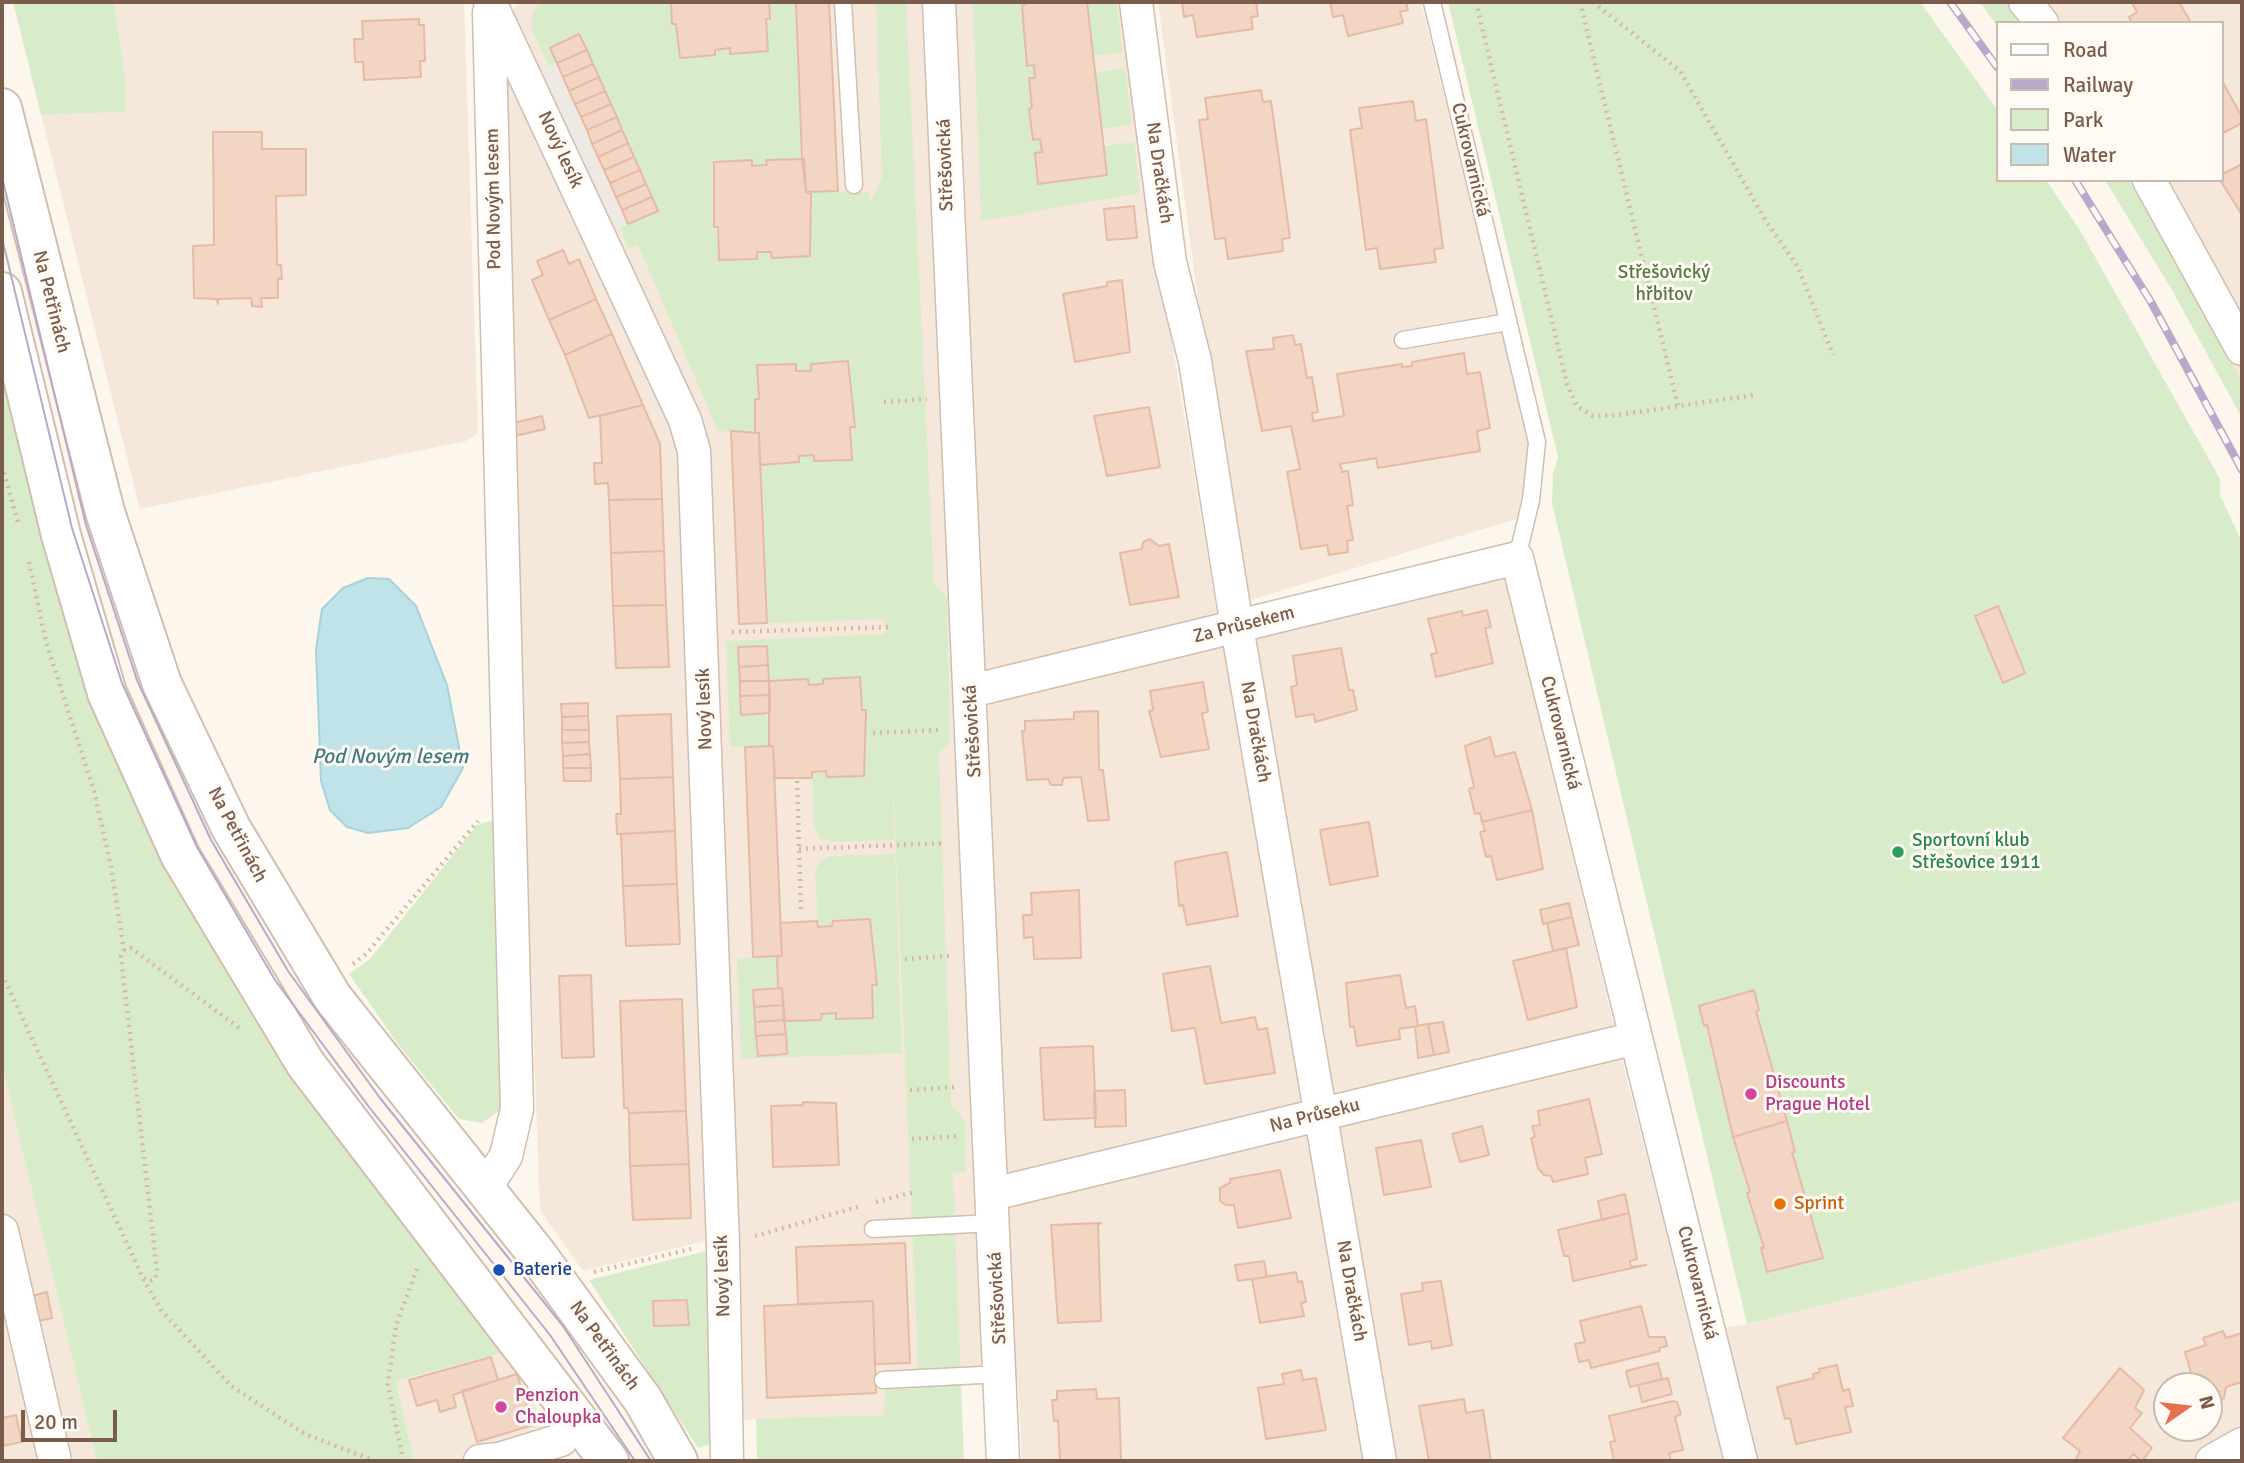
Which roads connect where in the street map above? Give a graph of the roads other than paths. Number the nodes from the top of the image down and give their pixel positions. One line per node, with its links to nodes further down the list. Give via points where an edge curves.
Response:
1 (490, 2): 20 (street, Pod Novým lesem, via 517,1109 506,1156); 32 (street, Nový lesík, via 680,408 694,451)
2 (843, 2): 10 (lane)
3 (939, 2): 17 (street, Střešovická)
4 (1136, 2): 16 (street, Na Dračkách, via 1170,262 1195,361)
5 (1432, 2): 12 (lane, Cukrovarnická)
6 (2025, 2): 7 (street)
7 (2040, 21)
8 (2, 108): 20 (street, Na Petřinách, via 105,512 162,684 231,828 333,998)
9 (2150, 182): 14 (street)
10 (854, 185)
11 (2, 292): 26 (street, via 61,536 107,693 180,855 305,1063)
12 (1508, 322): 13 (lane); 15 (lane, Cukrovarnická, via 1537,442 1531,500)
13 (1403, 341)
14 (2242, 349)
15 (1517, 558): 16 (street, Za Průsekem); 18 (street, Cukrovarnická)
16 (1237, 627): 17 (street, Za Průsekem); 19 (street, Na Dračkách)
17 (971, 691): 21 (street, Střešovická)
18 (1636, 1038): 19 (street, Na Průseku); 35 (street, Cukrovarnická)
19 (1321, 1115): 21 (street, Na Průseku); 34 (street, Na Dračkách)
20 (486, 1187): 31 (street, Na Petřinách, via 643,1400)
21 (994, 1208): 22 (lane); 24 (street, Střešovická)
22 (873, 1229)
23 (2, 1231): 28 (street)
24 (1001, 1374): 25 (lane); 33 (street, Střešovická)
25 (883, 1380)
26 (566, 1436): 29 (street); 30 (street)
27 (2242, 1444): 36 (street)
28 (55, 1461)
29 (480, 1461)
30 (608, 1461)
31 (678, 1461)
32 (727, 1461)
33 (1003, 1461)
34 (1380, 1461)
35 (1741, 1461)
36 (2212, 1461)

